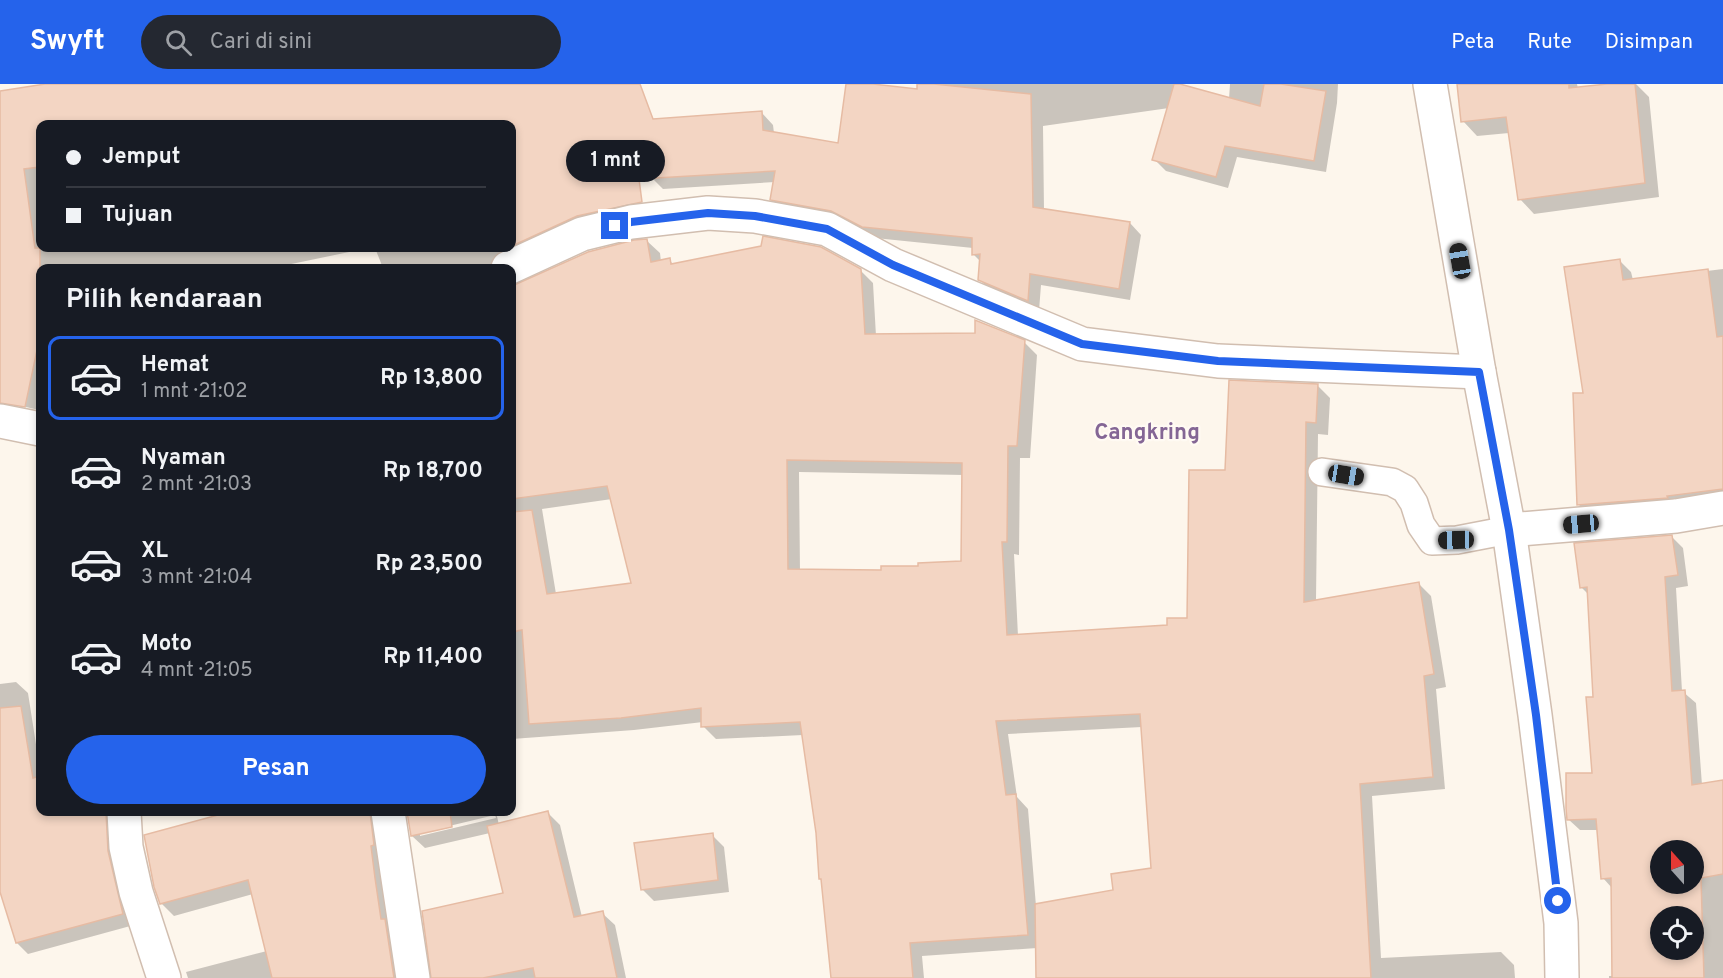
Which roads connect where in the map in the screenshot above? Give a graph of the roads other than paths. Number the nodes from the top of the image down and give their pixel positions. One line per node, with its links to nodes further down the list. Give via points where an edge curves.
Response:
1 (1430, 84): 3 (street)
2 (516, 264): 3 (street, via 582,234 631,222 708,213 755,216 827,229 893,265 1082,344 1218,361)
3 (1479, 372): 8 (street)
4 (0, 421): 5 (street)
5 (36, 428)
6 (1322, 472): 8 (lane, via 1392,482 1406,489 1432,541)
7 (1723, 508): 8 (street, via 1676,516)
8 (1509, 530): 13 (street, via 1561,923)
9 (124, 816): 11 (street, via 136,892)
10 (389, 816): 12 (street)
11 (164, 978)
12 (413, 978)
13 (1562, 978)

